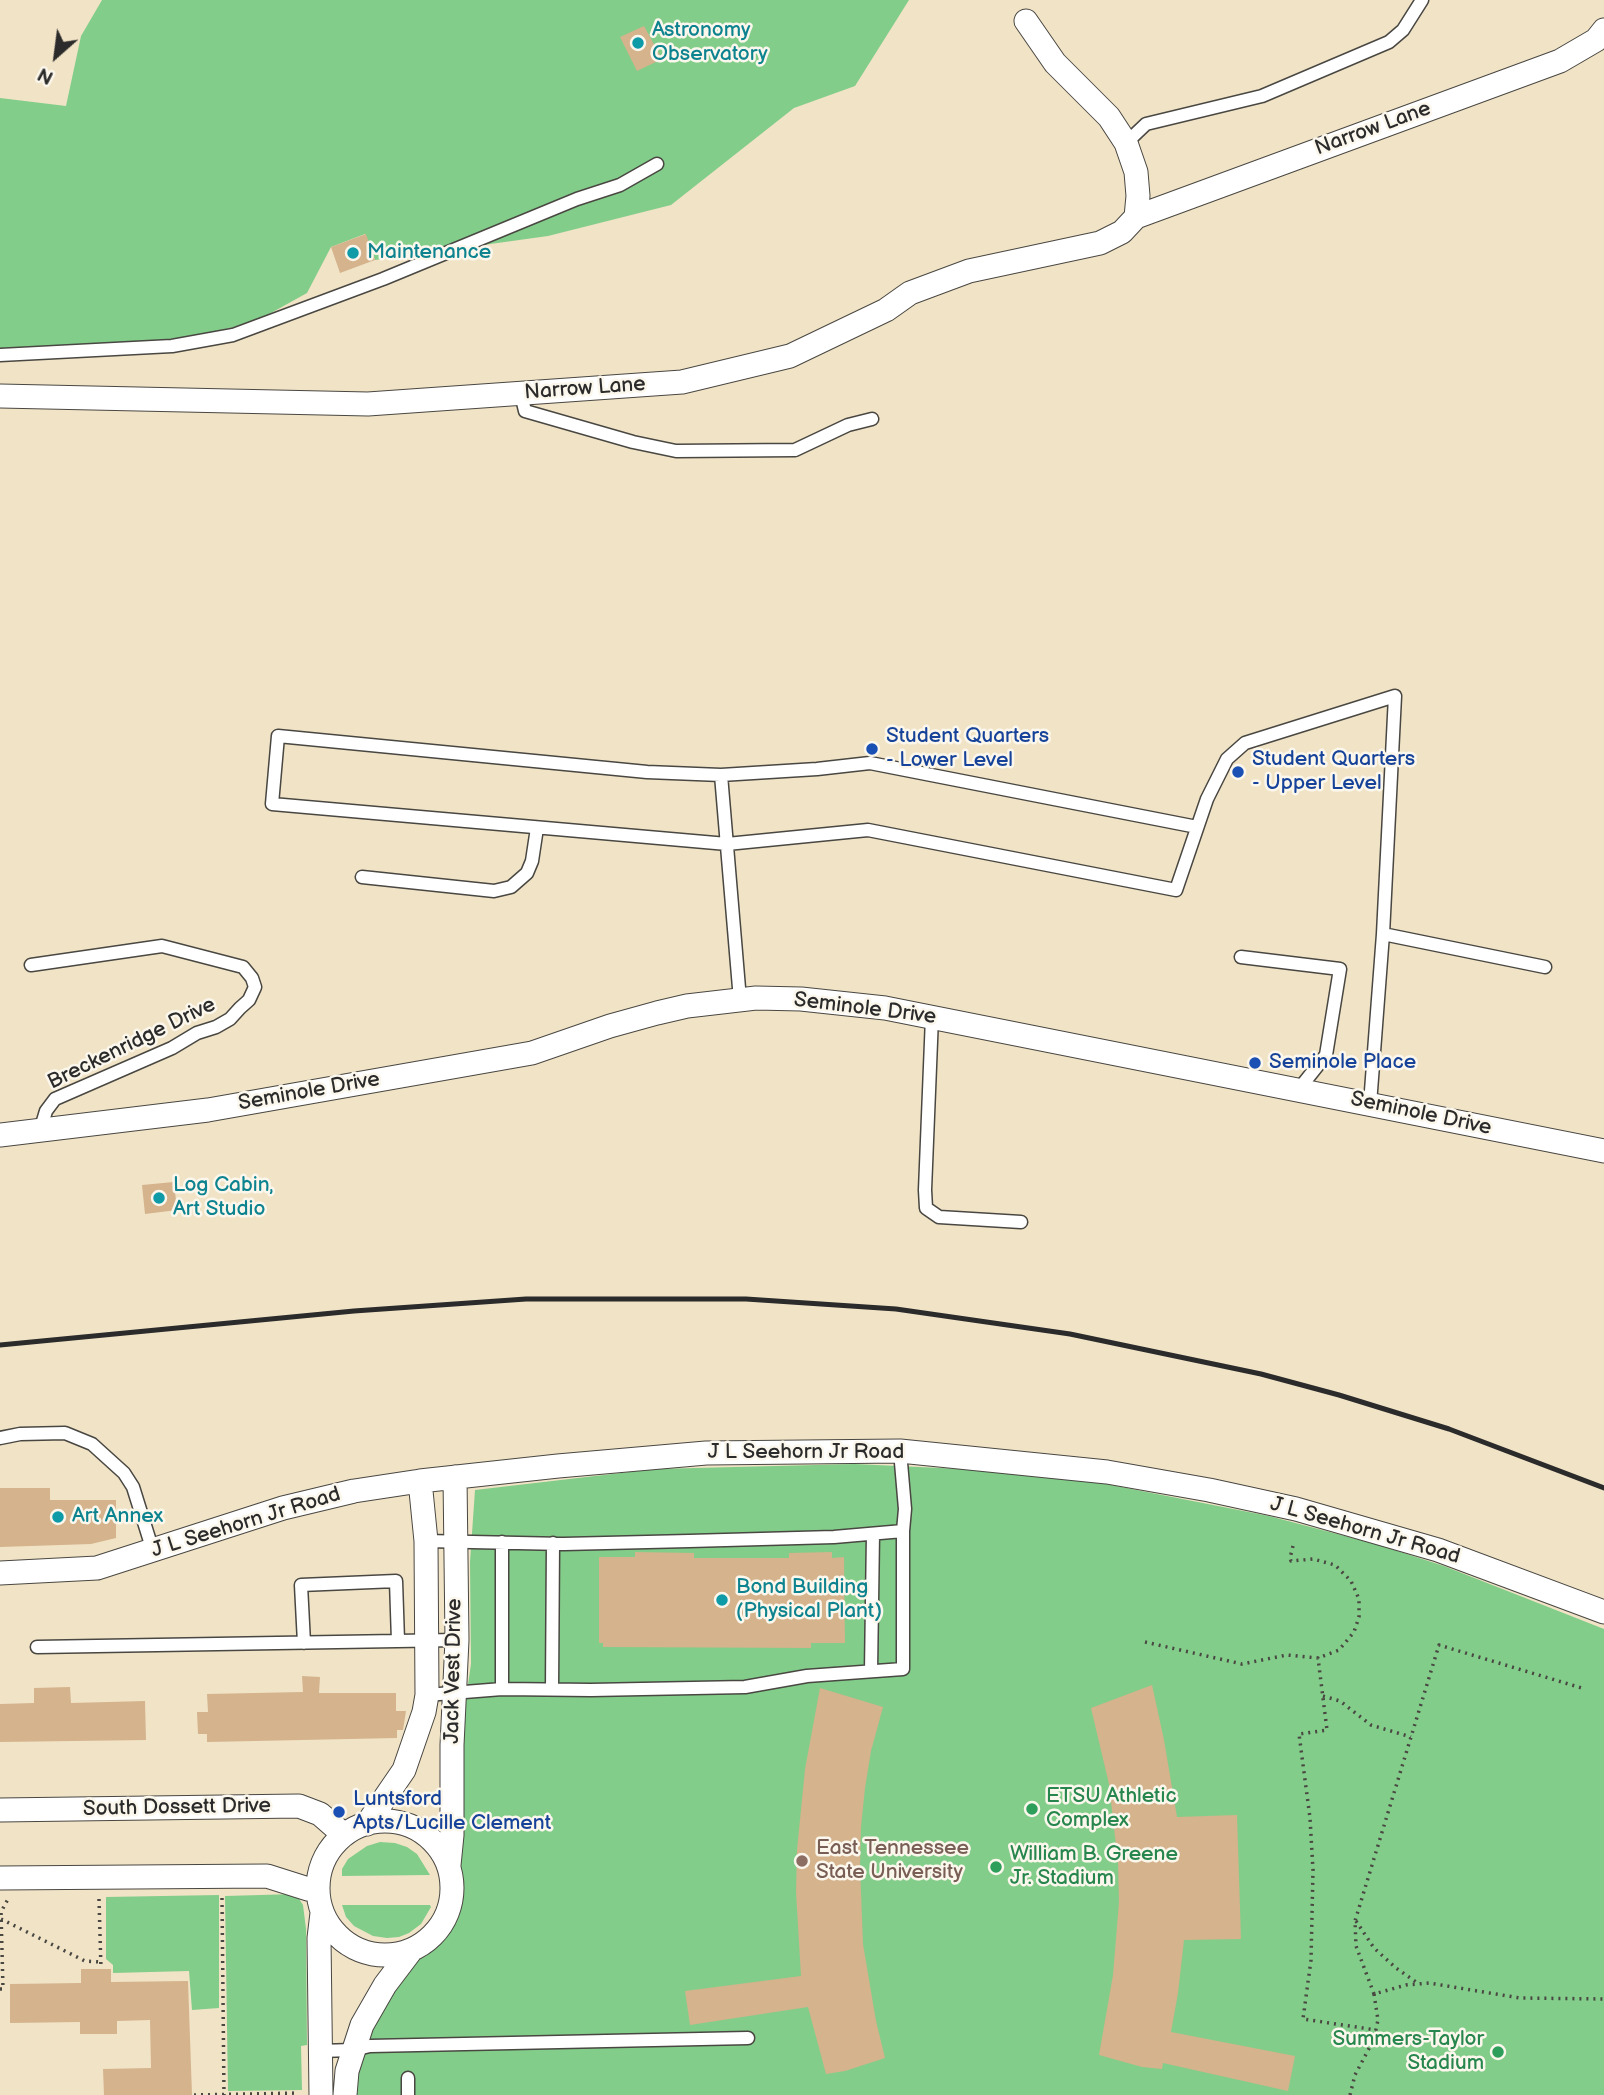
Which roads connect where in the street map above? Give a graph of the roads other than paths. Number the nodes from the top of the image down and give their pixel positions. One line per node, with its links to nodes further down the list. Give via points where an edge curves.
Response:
1 (1422, 0): 4 (lane, via 1403,30 1389,42 1262,96 1146,124)
2 (1026, 21): 4 (street, via 1055,63 1110,117)
3 (1604, 30): 6 (street, Narrow Lane, via 1596,40 1560,61)
4 (1126, 143): 6 (street, via 1136,172)
5 (657, 164): 7 (lane, via 620,185 233,335 172,346)
6 (1136, 217): 8 (street, Narrow Lane, via 1122,232 1100,243 969,271 910,293 886,310 790,356 682,382)
7 (0, 355)
8 (521, 394): 9 (street, Narrow Lane, via 368,404); 10 (lane, via 525,411 676,451 795,450)
9 (0, 396)
10 (872, 419)
11 (721, 775): 12 (lane, via 870,763); 13 (lane, via 647,772 278,736 272,804); 14 (lane)
12 (1197, 827): 14 (lane, via 1176,890 868,830); 16 (lane, via 1227,759 1245,743 1395,696)
13 (537, 828): 14 (lane); 15 (lane, via 532,862 511,887 494,891)
14 (727, 844): 20 (lane)
15 (362, 877)
16 (1383, 934): 19 (lane); 23 (lane)
17 (1241, 957): 22 (lane, via 1340,969 1326,1055)
18 (31, 965): 24 (lane, Breckenridge Drive, via 162,946 243,967 255,988 230,1019 216,1027 55,1099)
19 (1545, 967)
20 (740, 1000): 21 (street, Seminole Drive, via 842,1002); 24 (street, Seminole Drive, via 657,1013 532,1053 208,1110)
21 (932, 1017): 22 (street, Seminole Drive); 27 (lane, via 926,1208 939,1217)
22 (1299, 1089): 23 (street, Seminole Drive)
23 (1370, 1104): 26 (street, Seminole Drive)
24 (40, 1130): 25 (street, Seminole Drive)
25 (0, 1135)
26 (1604, 1151)
27 (1021, 1222)
28 (0, 1438): 38 (lane, via 65,1433 92,1444 133,1487)
29 (900, 1451): 30 (street, J L Seehorn Jr Road, via 706,1453); 32 (lane); 40 (street, J L Seehorn Jr Road, via 1107,1472 1296,1509 1438,1550)
30 (455, 1477): 31 (street, J L Seehorn Jr Road); 35 (street, Jack Vest Drive)
31 (420, 1481): 34 (street, Jack Vest Drive); 38 (street, J L Seehorn Jr Road, via 283,1508)
32 (903, 1531): 33 (lane); 46 (lane, via 903,1669)
33 (873, 1534): 37 (lane); 46 (lane)
34 (426, 1541): 35 (lane); 43 (street, Jack Vest Drive)
35 (455, 1541): 36 (lane); 41 (street, Jack Vest Drive)
36 (502, 1542): 37 (lane); 47 (lane)
37 (553, 1543): 48 (lane)
38 (153, 1551): 39 (street, J L Seehorn Jr Road, via 97,1568)
39 (0, 1573)
40 (1604, 1612)
41 (457, 1640): 43 (lane); 49 (street, Jack Vest Drive)
42 (398, 1641): 43 (lane); 44 (lane); 44 (lane, via 397,1581 301,1585)
43 (427, 1641): 50 (street, Jack Vest Drive)
44 (304, 1643): 45 (lane)
45 (37, 1647)
46 (872, 1671): 48 (lane, via 745,1687)
47 (502, 1689): 48 (lane); 49 (lane)
48 (552, 1689)
49 (456, 1693): 50 (lane); 54 (street, Jack Vest Drive)
50 (427, 1695): 52 (street, Jack Vest Drive, via 421,1728 404,1770)
51 (0, 1810): 53 (street, South Dossett Drive, via 299,1806 320,1814)
52 (367, 1824): 53 (street); 54 (street, via 384,1821 416,1828 441,1850)
53 (344, 1835): 57 (street, via 322,1866 318,1889)
54 (449, 1865): 58 (street, via 450,1909 441,1928)
55 (6, 1886): 56 (street, via 267,1876)
56 (307, 1889)
57 (323, 1913): 58 (street, via 332,1931 365,1953); 61 (street, via 318,1938)
58 (410, 1952): 60 (street, via 384,1985)
59 (748, 2038): 60 (lane, via 369,2046)
60 (353, 2050): 61 (lane); 64 (street)
61 (320, 2051): 63 (street)
62 (408, 2078): 65 (lane)
63 (313, 2094)
64 (345, 2095)
65 (408, 2095)

